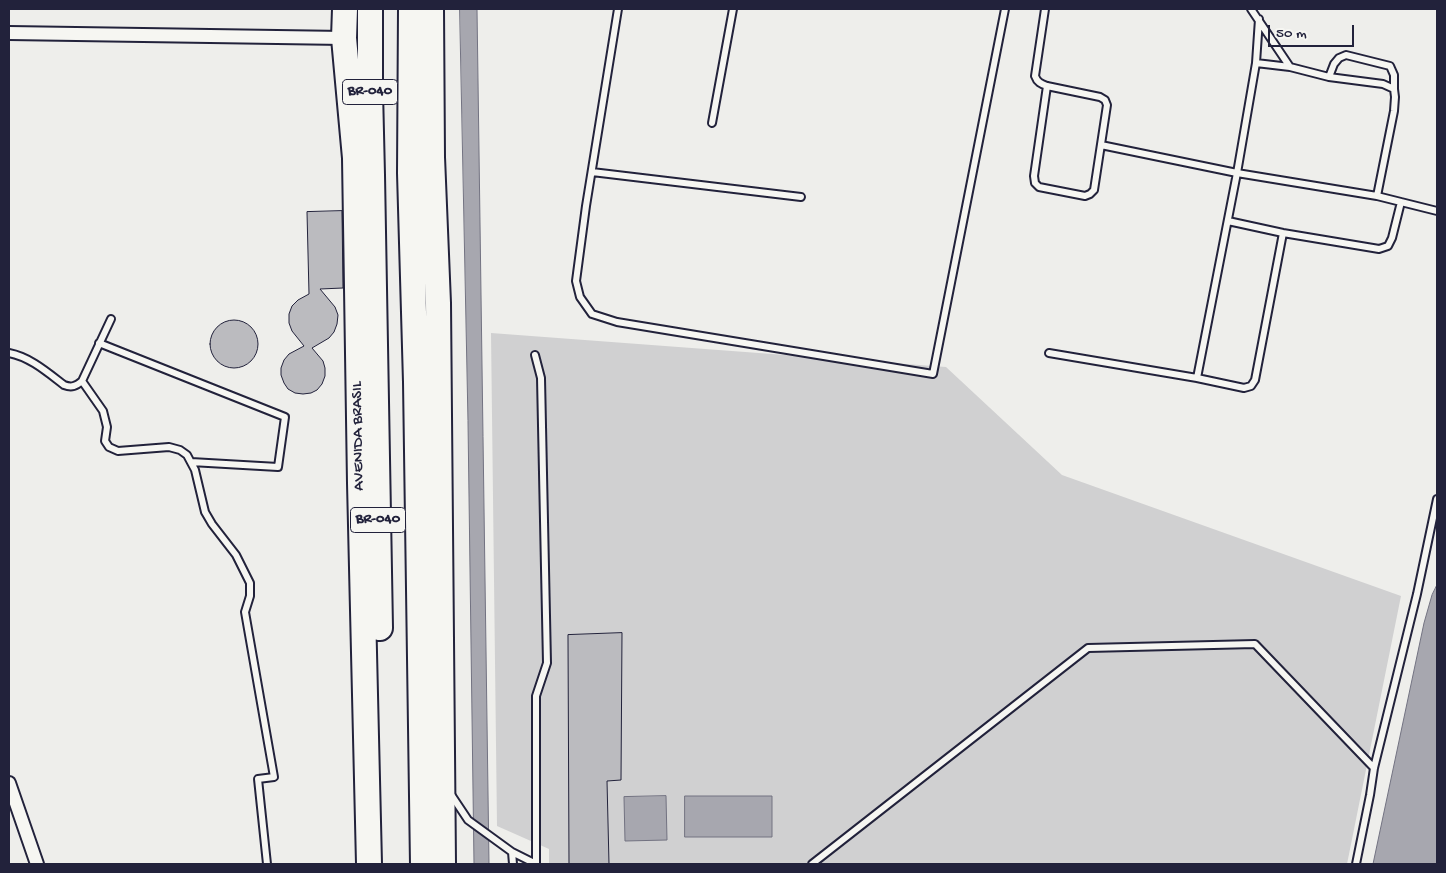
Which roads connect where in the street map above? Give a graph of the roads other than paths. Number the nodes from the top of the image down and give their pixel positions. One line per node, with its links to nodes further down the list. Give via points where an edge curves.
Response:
1 (370, 9): 23 (highway, AVENIDA BRASIL / BR-040)
2 (411, 9): 37 (highway, BR-040, via 410,172)
3 (431, 9): 20 (highway)
4 (618, 9): 21 (lane)
5 (733, 9): 18 (lane)
6 (1005, 9): 21 (lane, via 933,374 617,322 592,314 580,297 576,281)
7 (1044, 9): 16 (lane, via 1035,76 1039,83)
8 (1251, 9): 10 (lane)
9 (347, 10): 12 (highway, AVENIDA BRASIL); 23 (highway)
10 (1259, 19): 13 (lane); 14 (lane)
11 (9, 34): 12 (street)
12 (344, 38): 46 (highway, AVENIDA BRASIL, via 355,158)
13 (1256, 63): 14 (lane); 22 (lane)
14 (1290, 67): 15 (lane)
15 (1330, 77): 17 (lane, via 1382,84); 17 (lane, via 1334,64 1346,55 1390,66)
16 (1047, 86): 19 (lane, via 1105,100); 19 (lane, via 1035,183 1040,187 1086,196 1090,194 1094,190)
17 (1394, 89): 24 (lane, via 1394,111)
18 (712, 124)
19 (1101, 145): 22 (lane)
20 (432, 157): 37 (highway); 41 (highway, via 438,303)
21 (592, 172): 25 (lane)
22 (1237, 173): 24 (lane); 28 (lane)
23 (372, 175): 47 (highway, AVENIDA BRASIL / BR-040)
24 (1377, 196): 26 (lane)
25 (801, 197)
26 (1401, 202): 27 (lane); 29 (lane, via 1392,238 1388,246 1379,249)
27 (1437, 211)
28 (1228, 221): 29 (lane); 35 (lane)
29 (1284, 232): 35 (lane, via 1255,380 1244,388)
30 (111, 319): 31 (lane)
31 (99, 343): 36 (lane); 38 (lane, via 285,417 278,467)
32 (9, 353): 36 (lane, via 20,355 69,386 76,386)
33 (1049, 353): 35 (lane)
34 (535, 354): 51 (lane, via 541,378 547,663 536,696)
35 (1197, 378)
36 (82, 381): 38 (lane, via 102,411 107,427 105,441 109,447 118,451 170,447 180,450)
37 (416, 382): 48 (highway, BR-040)
38 (191, 462): 45 (lane, via 196,470 205,512 236,555 250,583 245,612 274,777 258,780)
39 (1437, 499): 40 (lane)
40 (1374, 768): 52 (lane, via 1255,644 1088,648); 53 (lane)
41 (442, 782): 43 (lane, via 468,820); 49 (highway)
42 (9, 783): 44 (street)
43 (512, 852): 50 (lane); 51 (lane)
44 (37, 864)
45 (267, 864)
46 (368, 864)
47 (383, 864)
48 (423, 864)
49 (443, 864)
50 (512, 864)
51 (536, 864)
52 (812, 864)
53 (1356, 864)

